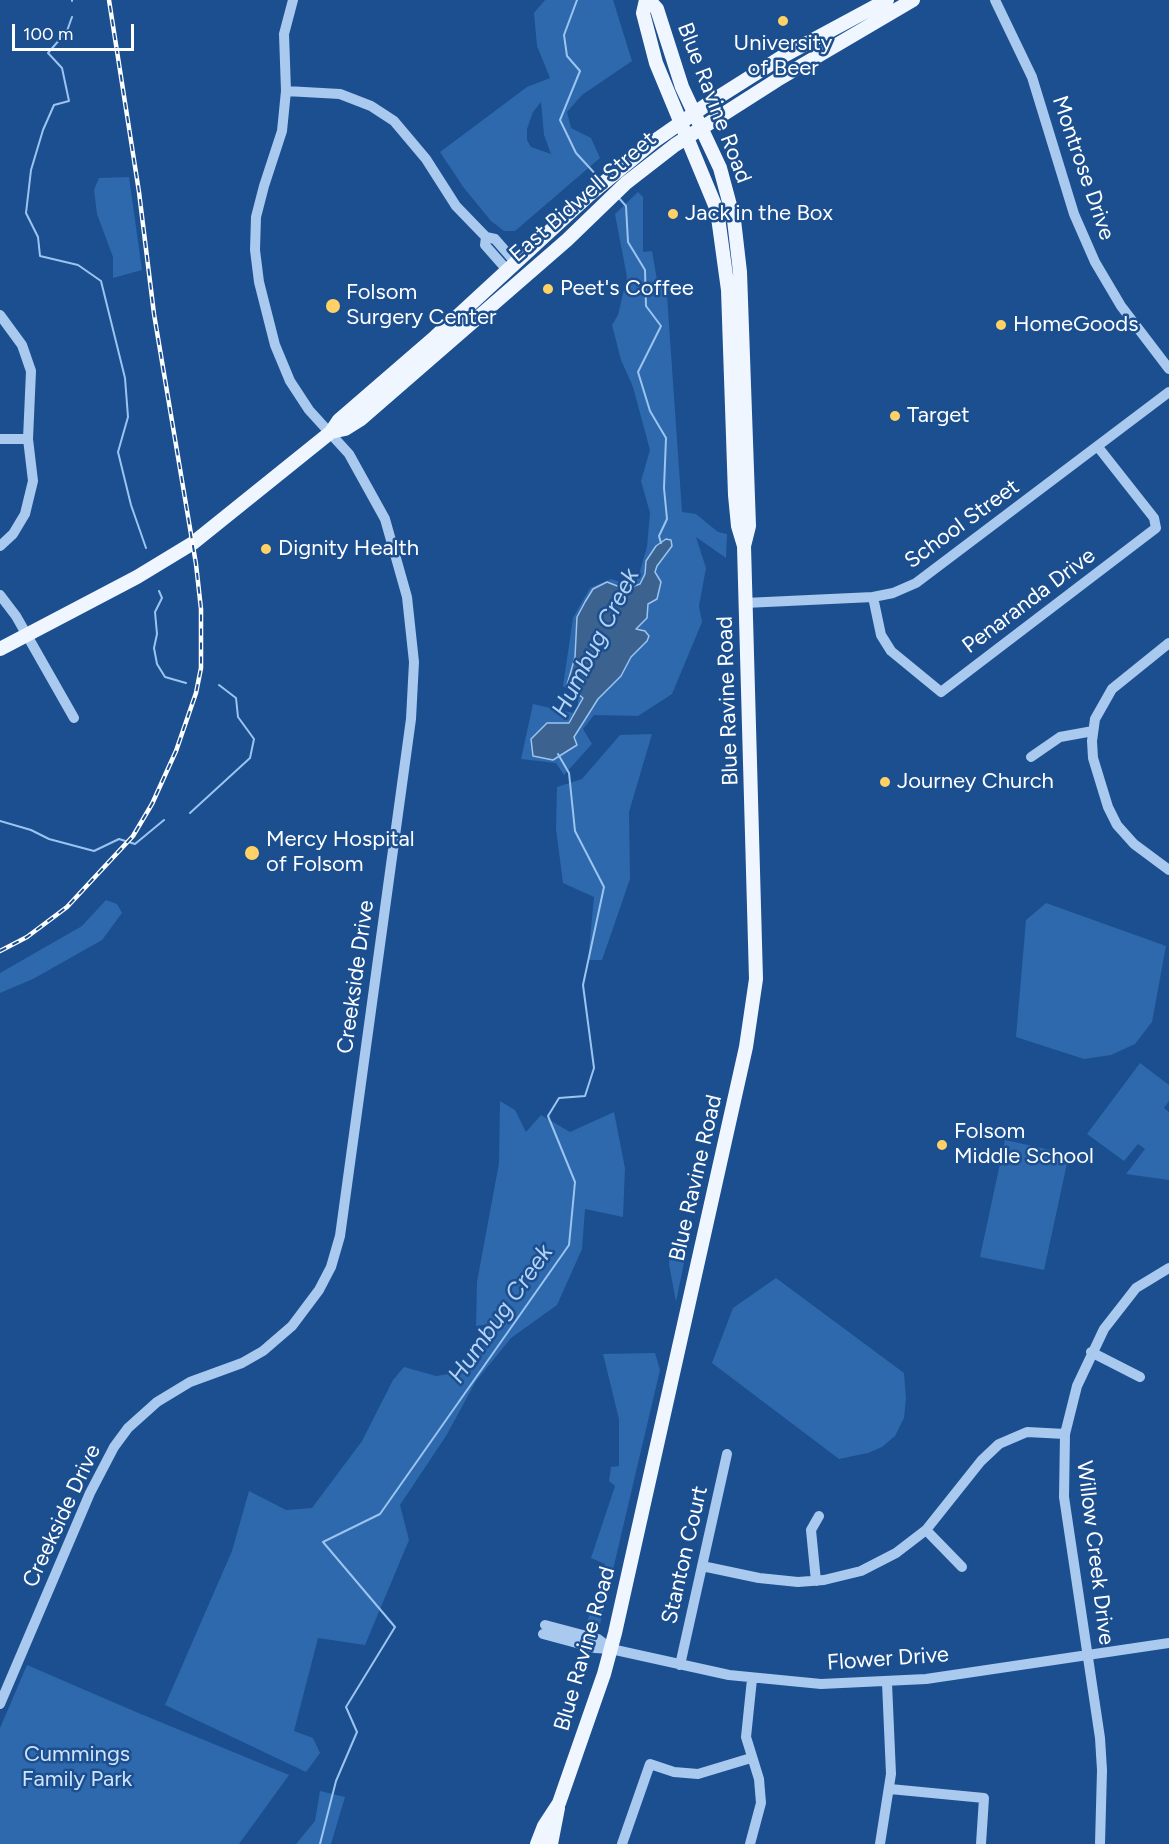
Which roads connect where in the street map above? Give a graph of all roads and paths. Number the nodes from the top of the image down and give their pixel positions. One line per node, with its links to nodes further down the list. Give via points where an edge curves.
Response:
1 (293, 0): 10 (street, Creekside Drive, via 284,34)
2 (647, 0): 11 (main road, Blue Ravine Road, via 657,9 672,61); 12 (main road, Blue Ravine Road, via 647,33)
3 (887, 0): 7 (main road, East Bidwell Street)
4 (898, 0): 8 (main road, via 848,30)
5 (913, 0): 8 (main road, East Bidwell Street)
6 (995, 0): 22 (street, Montrose Drive, via 1032,77 1074,214 1095,262 1121,306)
7 (829, 32): 9 (main road, via 831,41 790,67); 11 (main road, East Bidwell Street)
8 (845, 41): 9 (main road, East Bidwell Street)
9 (780, 78): 13 (main road, East Bidwell Street)
10 (286, 91): 16 (street, via 340,94 383,113 408,136 456,207 486,237 495,239); 24 (street, Creekside Drive, via 282,131 256,217 256,269 282,365 300,397)
11 (694, 113): 12 (main road, East Bidwell Street); 13 (main road, Blue Ravine Road)
12 (681, 122): 14 (main road, Blue Ravine Road); 15 (main road, East Bidwell Street)
13 (701, 128): 14 (main road, East Bidwell Street); 19 (main road, Blue Ravine Road, via 720,168 734,220)
14 (688, 137): 17 (main road, Blue Ravine Road, via 717,210); 18 (main road, East Bidwell Street, via 626,183)
15 (592, 193): 16 (main road, East Bidwell Street); 18 (main road, via 569,227 522,270)
16 (511, 267): 21 (main road, via 506,281 460,321); 24 (main road, East Bidwell Street, via 339,420)
17 (725, 267): 19 (main road, via 735,279 736,298); 28 (main road, Blue Ravine Road)
18 (522, 279): 21 (main road, East Bidwell Street)
19 (742, 307): 29 (main road, Blue Ravine Road)
20 (0, 315): 26 (street, via 22,345 31,371)
21 (451, 341): 24 (main road, East Bidwell Street, via 361,419)
22 (1169, 369)
23 (1169, 392): 27 (street, School Street)
24 (331, 432): 35 (main road, East Bidwell Street, via 171,558); 59 (street, Creekside Drive, via 357,467 385,519 407,597 414,662 411,719 337,1248 309,1306 278,1339 242,1363 190,1382 157,1402 128,1428 90,1493)
25 (0, 439): 26 (street)
26 (28, 439): 30 (street, via 33,481 30,504 20,525)
27 (1098, 447): 33 (street, School Street, via 927,577 905,589); 33 (street, Penaranda Drive, via 1154,518 1156,527 941,692 891,651 880,634)
28 (734, 453): 29 (main road, via 740,465 742,500); 31 (main road, Blue Ravine Road, via 738,526)
29 (748, 504): 31 (main road, Blue Ravine Road, via 749,526)
30 (0, 546)
31 (744, 546): 34 (main road, Blue Ravine Road)
32 (0, 595): 35 (street)
33 (873, 597): 34 (street, School Street)
34 (746, 603): 54 (main road, Blue Ravine Road, via 757,952 753,1011)
35 (27, 634): 37 (main road, East Bidwell Street); 38 (street)
36 (1169, 644): 39 (street, via 1112,689 1099,708)
37 (0, 649)
38 (74, 718)
39 (1093, 731): 40 (street, via 1060,737); 41 (street, via 1093,758 1117,825 1134,844)
40 (1031, 757)
41 (1169, 870)
42 (1169, 1268): 43 (street, Willow Creek Drive, via 1147,1279 1126,1298)
43 (1091, 1352): 44 (street); 45 (street, Willow Creek Drive, via 1077,1386)
44 (1140, 1377)
45 (1065, 1434): 48 (street, via 1027,1432 999,1444); 55 (street, Willow Creek Drive, via 1064,1497)
46 (728, 1454): 49 (street, Stanton Court)
47 (819, 1516): 51 (street, via 811,1530)
48 (926, 1530): 50 (street); 51 (street, via 879,1563)
49 (702, 1566): 51 (street, via 778,1581); 56 (street, Stanton Court)
50 (962, 1567)
51 (816, 1581)
52 (544, 1630): 54 (street, Flower Drive, via 595,1648)
53 (1169, 1643): 55 (street, Flower Drive)
54 (611, 1649): 56 (street, Flower Drive); 62 (main road, Blue Ravine Road)
55 (1088, 1654): 58 (street, Flower Drive); 69 (street, Willow Creek Drive, via 1102,1759)
56 (680, 1665): 57 (street, Flower Drive)
57 (752, 1678): 58 (street, Flower Drive, via 821,1684); 60 (street, via 746,1729)
58 (887, 1683): 61 (street)
59 (0, 1704)
60 (751, 1758): 65 (street, via 698,1774 650,1764); 66 (street, via 759,1779 761,1803)
61 (890, 1789): 67 (street); 68 (street, via 984,1798)
62 (559, 1803): 63 (main road, Blue Ravine Road); 64 (main road, Blue Ravine Road)
63 (537, 1844)
64 (550, 1844)
65 (622, 1844)
66 (750, 1844)
67 (880, 1844)
68 (981, 1844)
69 (1100, 1844)

